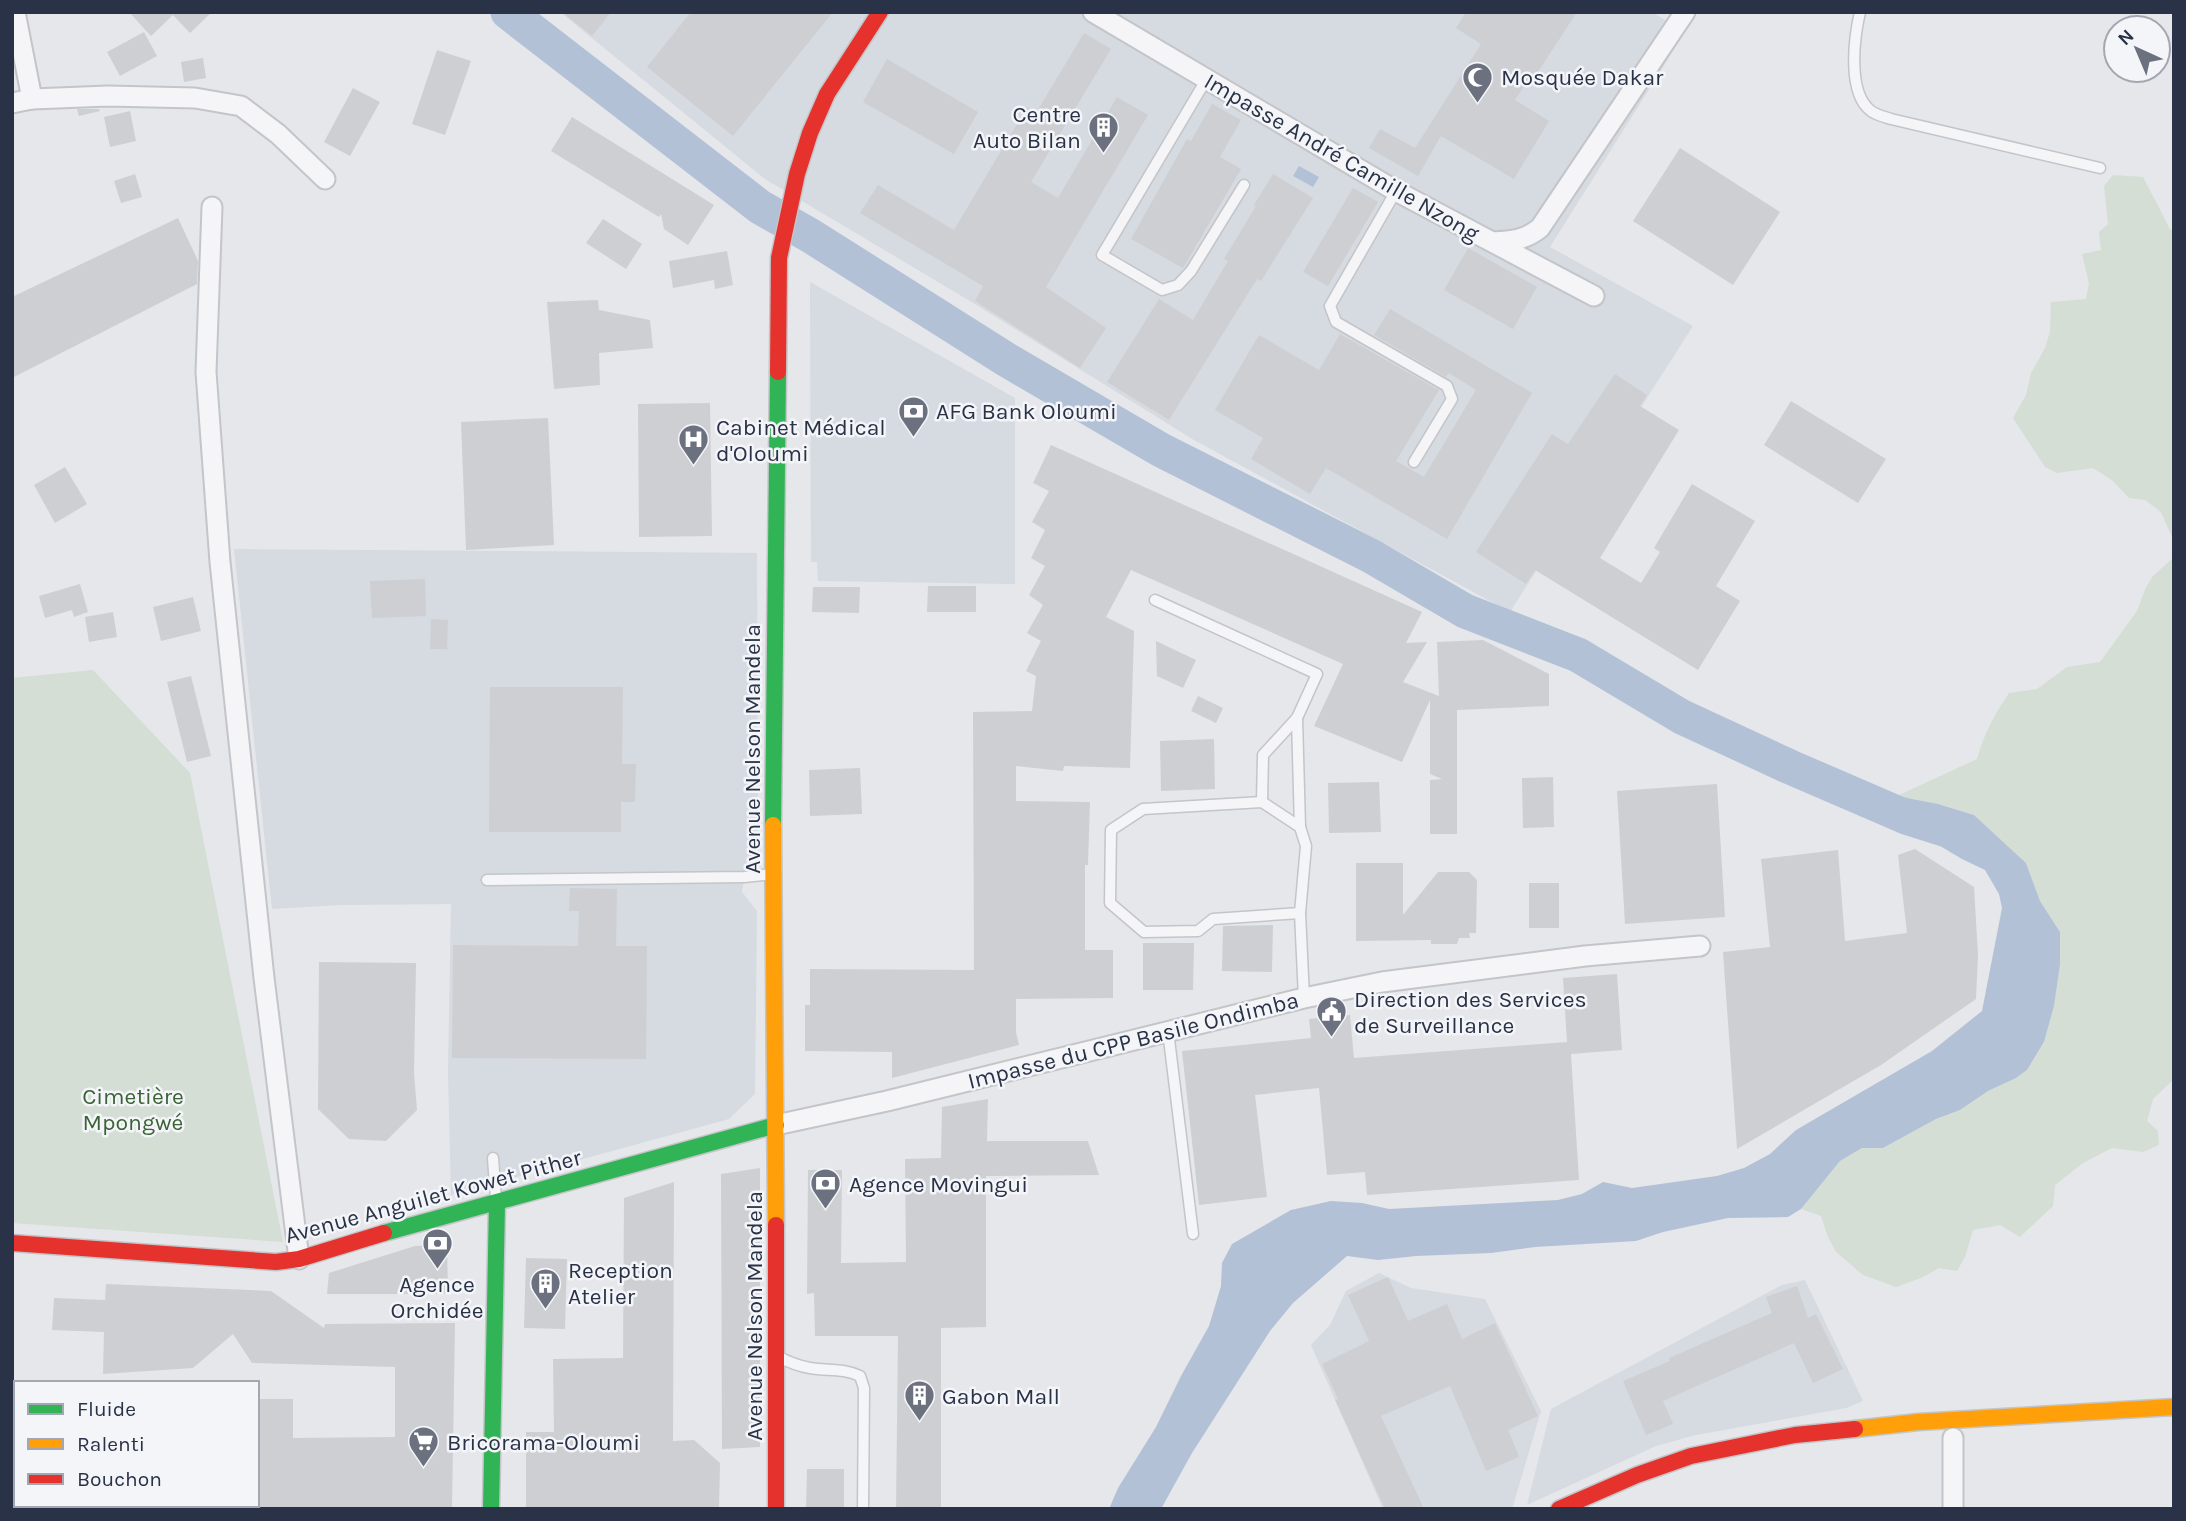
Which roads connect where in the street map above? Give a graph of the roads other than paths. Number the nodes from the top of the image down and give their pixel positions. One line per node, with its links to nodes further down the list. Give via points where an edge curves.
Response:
1 (15, 12): 7 (street)
2 (880, 12): 21 (main road, Avenue Nelson Mandela, via 827,93 794,181 779,258)
3 (1093, 12): 6 (street, Impasse André Camille Nzong)
4 (1685, 12): 14 (street, via 1540,228 1530,237)
5 (1860, 12): 9 (lane, via 1855,83 1860,99 1872,112)
6 (1206, 80): 11 (lane, via 1102,255 1162,290 1178,285); 12 (street, Impasse André Camille Nzong)
7 (33, 99): 8 (street); 10 (street, via 195,98 241,106)
8 (12, 103)
9 (2100, 168)
10 (325, 179)
11 (1244, 185)
12 (1396, 191): 14 (street, Impasse André Camille Nzong); 16 (lane, via 1331,306 1336,322 1447,386 1451,399)
13 (212, 207): 32 (street, via 206,372 220,562)
14 (1492, 242): 15 (street, Impasse André Camille Nzong)
15 (1594, 296)
16 (1414, 462)
17 (1155, 600): 18 (lane, via 1317,674)
18 (1297, 718): 19 (lane, via 1263,755); 20 (lane)
19 (1262, 802): 20 (lane); 23 (lane, via 1143,809 1111,830 1110,903 1144,932 1198,931 1213,919)
20 (1300, 827): 23 (lane, via 1306,846)
21 (773, 874): 22 (lane); 27 (main road, Avenue Nelson Mandela)
22 (487, 880)
23 (1300, 913): 25 (lane)
24 (1700, 946): 25 (street, Impasse du CPP Basile Ondimba, via 1496,966)
25 (1304, 998): 26 (street, Impasse du CPP Basile Ondimba)
26 (1168, 1031): 27 (street, Impasse du CPP Basile Ondimba); 30 (lane)
27 (776, 1125): 29 (main road, Avenue Anguilet Kowet Pither); 33 (main road, Avenue Nelson Mandela)
28 (493, 1158): 29 (lane)
29 (497, 1203): 32 (main road, Avenue Anguilet Kowet Pither); 36 (main road)
30 (1193, 1234)
31 (12, 1243): 32 (main road, Avenue Anguilet Kowet Pither, via 238,1260)
32 (299, 1259)
33 (776, 1356): 37 (main road, Avenue Nelson Mandela); 38 (lane, via 794,1364 850,1370 860,1376)
34 (2174, 1407): 39 (main road, via 1917,1422 1795,1435 1691,1456)
35 (1952, 1438): 40 (street)
36 (491, 1509)
37 (776, 1509)
38 (863, 1509)
39 (1559, 1509)
40 (1953, 1509)

